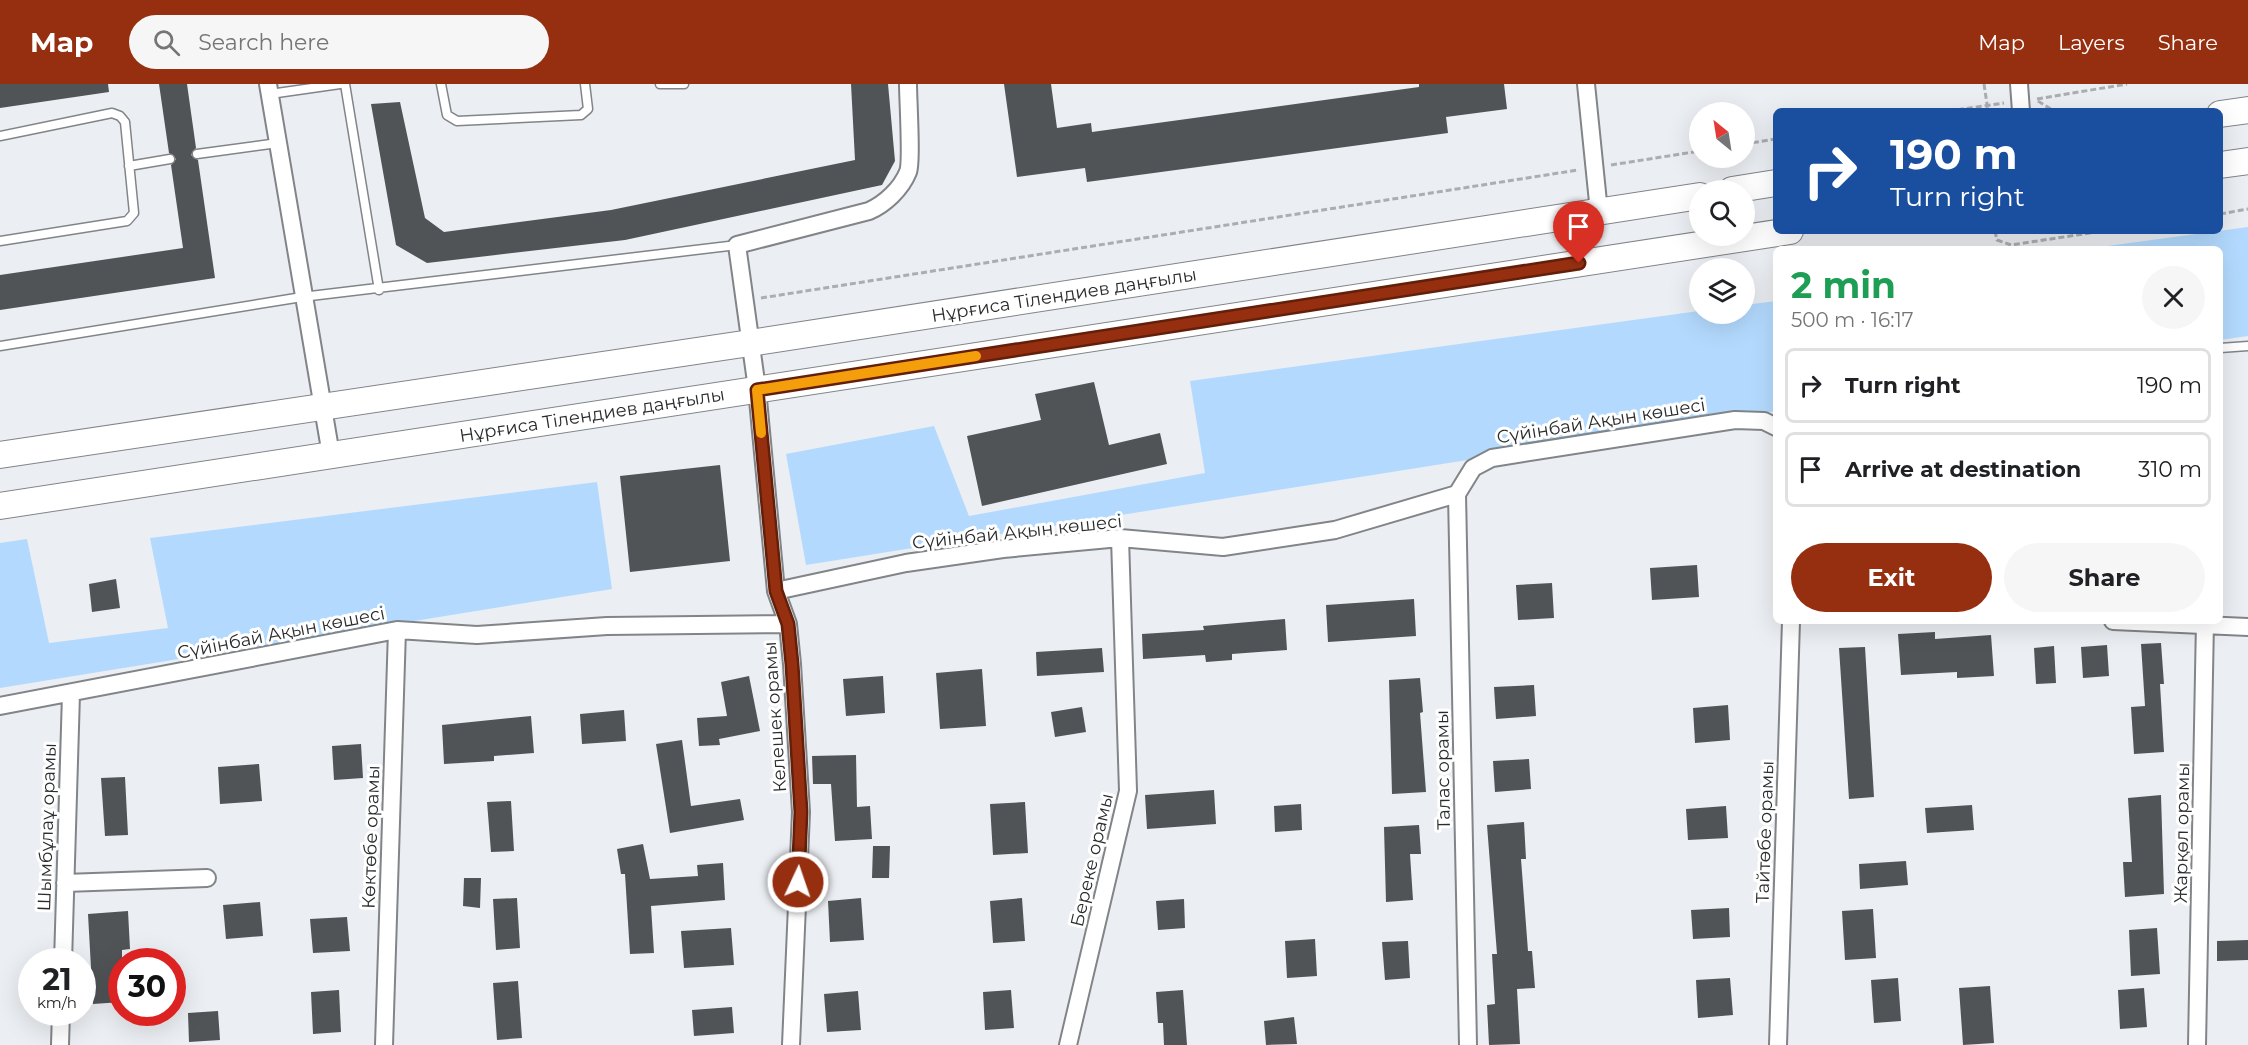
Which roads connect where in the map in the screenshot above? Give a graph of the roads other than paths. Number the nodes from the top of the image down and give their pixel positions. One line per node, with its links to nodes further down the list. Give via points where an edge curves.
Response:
1 (340, 84): 10 (lane)
2 (345, 84): 28 (lane)
3 (441, 84): 4 (lane, via 447,115 457,121 581,115 588,109)
4 (585, 84)
5 (660, 84): 6 (lane)
6 (684, 84)
7 (908, 84): 27 (street, via 908,171 892,195 869,211)
8 (1586, 84): 24 (street)
9 (2019, 84): 11 (street)
10 (269, 89): 15 (street)
11 (2021, 108)
12 (2248, 110): 13 (main road)
13 (2223, 114)
14 (0, 136): 20 (lane, via 112,113 125,122)
15 (278, 143): 16 (lane); 29 (street)
16 (197, 154)
17 (170, 159): 20 (lane)
18 (2248, 161): 19 (main road)
19 (2223, 165)
20 (129, 166): 26 (lane, via 134,213 127,221)
21 (1773, 183): 22 (main road)
22 (1755, 186)
23 (1689, 198): 24 (main road, Нұрғиса Тілендиев даңғылы)
24 (1599, 212): 30 (main road, Нұрғиса Тілендиев даңғылы)
25 (1773, 234): 34 (main road, Нұрғиса Тілендиев даңғылы)
26 (0, 241)
27 (737, 245): 28 (lane); 30 (street, Келешек орамы)
28 (379, 290): 29 (lane)
29 (302, 297): 31 (lane); 35 (street)
30 (750, 343): 34 (street, Келешек орамы); 35 (main road, Нұрғиса Тілендиев даңғылы)
31 (0, 346)
32 (2248, 346): 33 (lane)
33 (2223, 348)
34 (757, 390): 38 (main road, Нұрғиса Тілендиев даңғылы); 42 (street, Келешек орамы)
35 (322, 405): 37 (main road, Нұрғиса Тілендиев даңғылы); 38 (street)
36 (1773, 426): 39 (street, Сүйінбай Ақын көшесі, via 1764,421 1735,420 1492,458 1473,468)
37 (0, 455)
38 (331, 455): 40 (main road, Нұрғиса Тілендиев даңғылы)
39 (1457, 494): 41 (street, Сүйінбай Ақын көшесі, via 1335,530 1223,547); 59 (street, Талас орамы)
40 (0, 506)
41 (1120, 538): 42 (street, Сүйінбай Ақын көшесі, via 906,563); 58 (street, Береке орамы, via 1128,791)
42 (776, 591): 43 (street, Келешек орамы)
43 (788, 624): 48 (street, Сүйінбай Ақын көшесі, via 607,626 477,635); 57 (street, Келешек орамы, via 801,812)
44 (1791, 624): 60 (street, Тайтөбе орамы)
45 (2205, 624): 61 (street, Жарқөл орамы)
46 (2216, 624): 47 (street)
47 (2248, 627)
48 (397, 630): 49 (street, Сүйінбай Ақын көшесі); 56 (street, Көктөбе орамы)
49 (71, 694): 50 (street, Сүйінбай Ақын көшесі); 52 (street, Шымбұлаұ орамы)
50 (0, 706)
51 (207, 878): 52 (street)
52 (65, 883): 53 (street, Шымбұлаұ орамы)
53 (63, 948)
54 (61, 1026): 55 (street)
55 (60, 1045)
56 (384, 1045)
57 (790, 1045)
58 (1068, 1045)
59 (1468, 1045)
60 (1778, 1045)
61 (2197, 1045)

